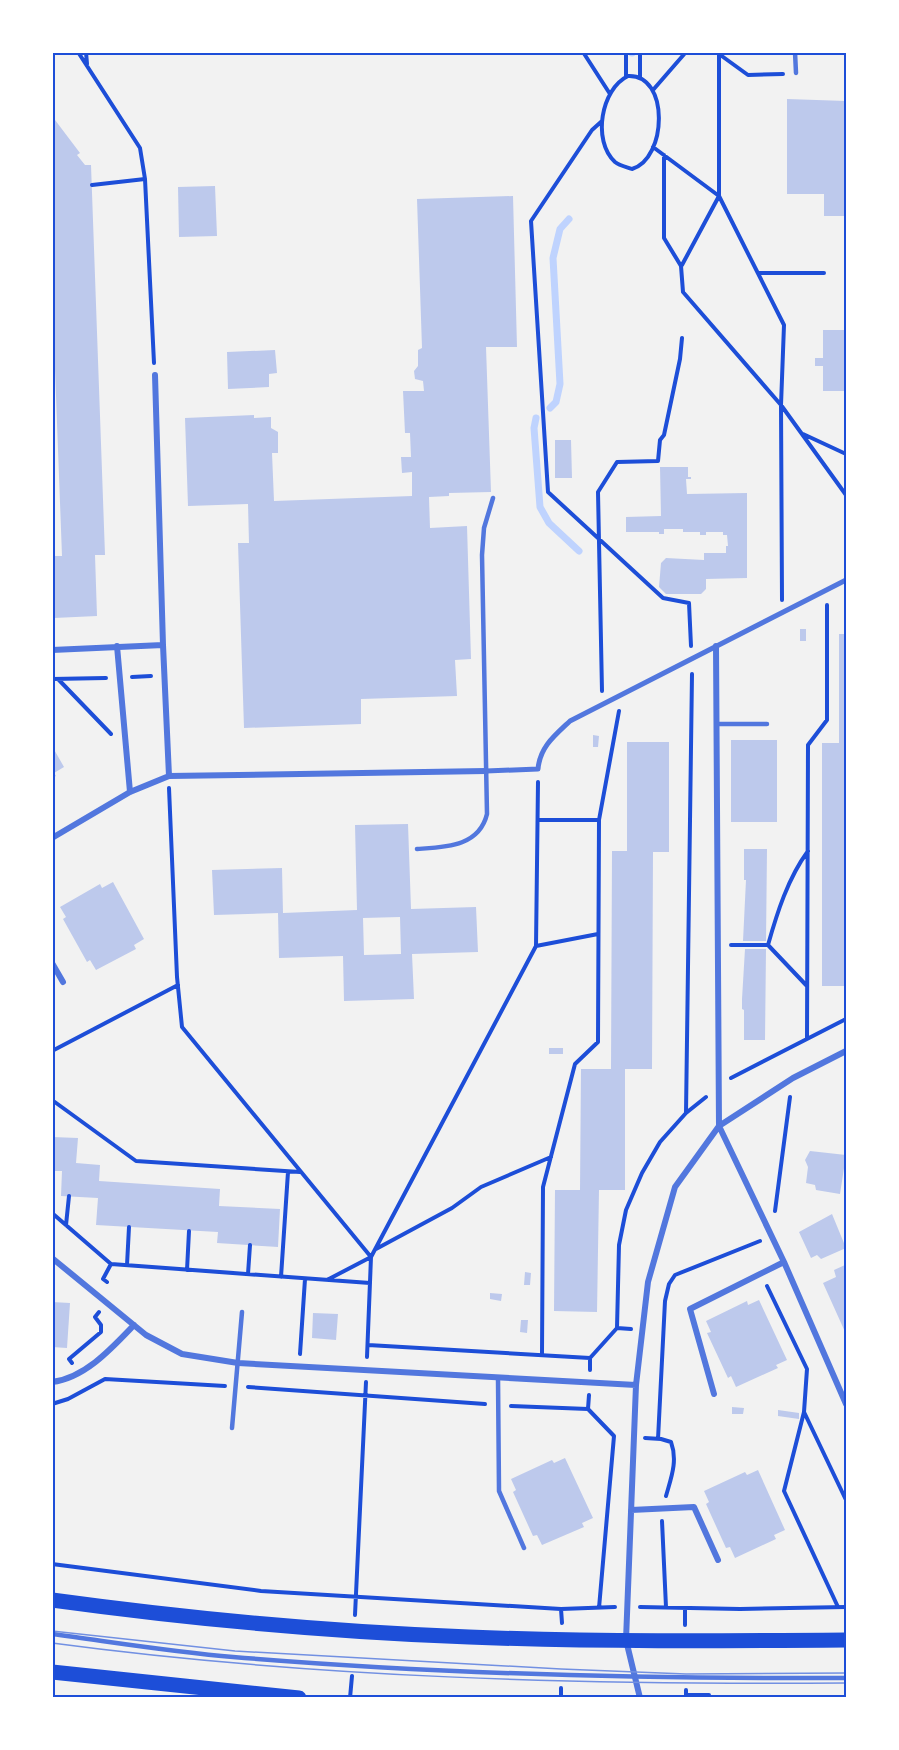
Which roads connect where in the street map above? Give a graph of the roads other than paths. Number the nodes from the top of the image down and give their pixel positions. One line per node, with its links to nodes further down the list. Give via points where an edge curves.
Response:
1 (795, 52): 2 (lane)
2 (796, 73)
3 (155, 375): 6 (street)
4 (493, 498): 12 (lane, via 484,528 482,555)
5 (846, 580): 8 (street)
6 (163, 645): 7 (street); 13 (street)
7 (117, 646): 9 (street); 14 (street)
8 (716, 646): 10 (street); 12 (street, via 570,721 542,750 538,769)
9 (52, 650)
10 (717, 724): 11 (lane); 20 (street)
11 (767, 724)
12 (486, 771): 13 (street); 16 (lane, via 487,814 480,831 448,846)
13 (169, 776): 14 (street)
14 (130, 792): 15 (street)
15 (52, 838)
16 (417, 849)
17 (52, 963): 18 (street)
18 (63, 982)
19 (846, 1051): 20 (street, via 793,1078)
20 (719, 1126): 22 (street); 28 (street, via 675,1187 648,1282)
21 (52, 1258): 24 (street)
22 (784, 1262): 29 (street, via 690,1309); 30 (street)
23 (242, 1312): 25 (lane)
24 (134, 1325): 25 (street, via 182,1354); 27 (street, via 109,1351 79,1372)
25 (238, 1363): 26 (street); 31 (lane)
26 (498, 1378): 28 (street); 33 (lane, via 499,1491)
27 (52, 1382)
28 (636, 1385): 32 (street)
29 (714, 1394)
30 (846, 1404)
31 (232, 1428)
32 (631, 1510): 34 (street, via 694,1507); 37 (street)
33 (524, 1548)
34 (718, 1560)
35 (52, 1600): 37 (main road, via 245,1623 470,1637)
36 (52, 1634): 40 (lane, via 231,1657)
37 (626, 1640): 38 (main road); 40 (street)
38 (846, 1640)
39 (52, 1672): 42 (main road)
40 (635, 1677): 41 (lane); 43 (street)
41 (846, 1678)
42 (299, 1698)
43 (640, 1698)

